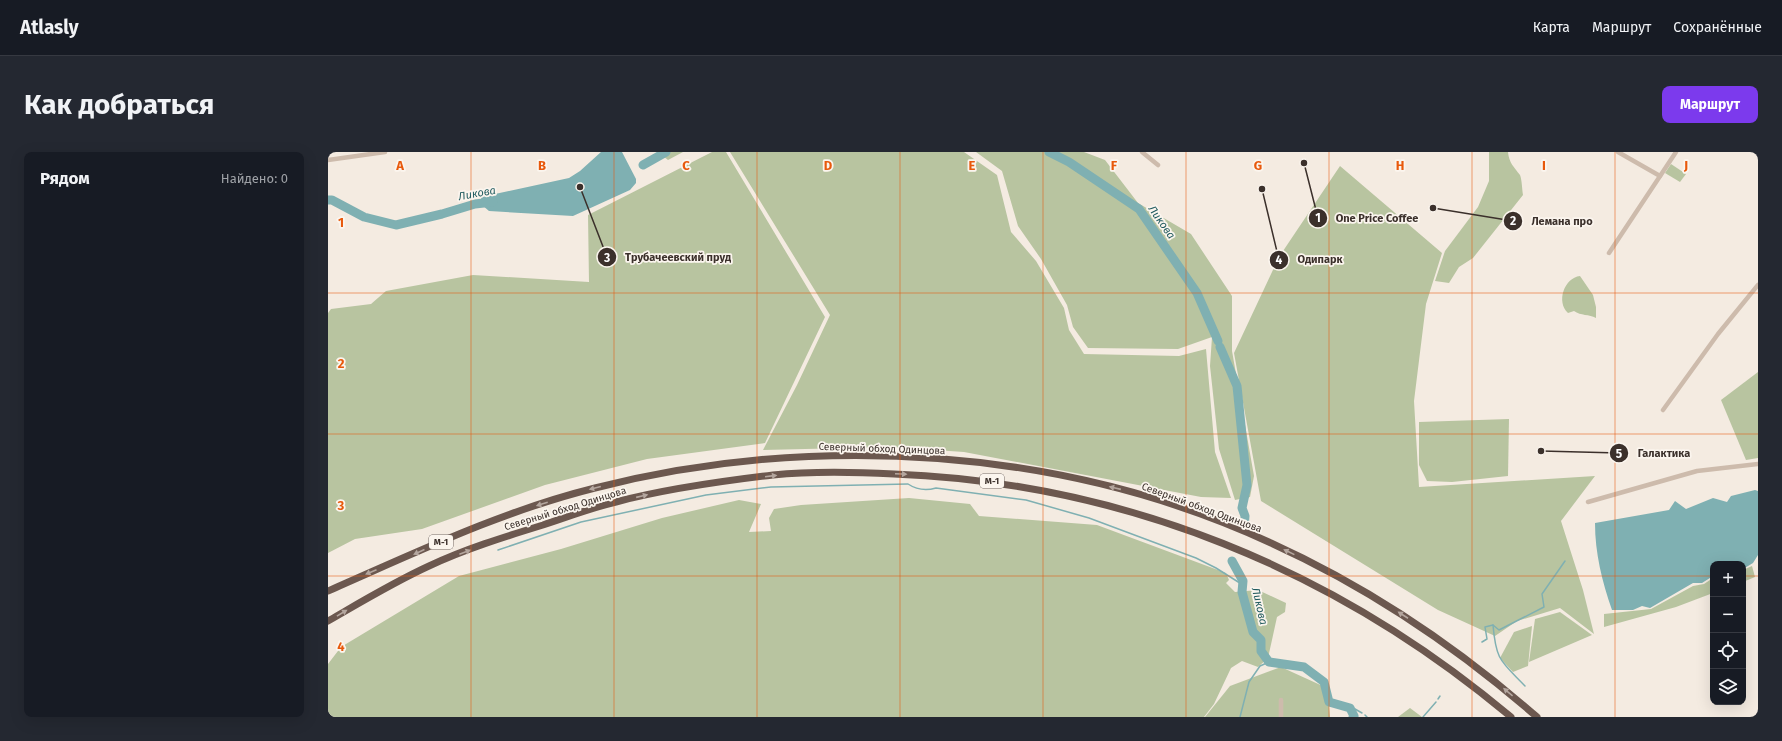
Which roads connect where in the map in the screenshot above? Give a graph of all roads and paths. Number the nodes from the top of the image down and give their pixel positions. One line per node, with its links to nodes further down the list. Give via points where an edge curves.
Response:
1 (385, 152): 5 (street)
2 (1142, 152): 6 (street)
3 (1618, 152): 7 (street)
4 (1676, 152): 7 (street)
5 (328, 160)
6 (1158, 164)
7 (1660, 176): 8 (street)
8 (1609, 253)
9 (1758, 285): 10 (street, via 1718,334)
10 (1663, 410)
11 (1758, 464): 12 (street, via 1696,471)
12 (1588, 502)
13 (328, 591): 18 (highway, Северный обход Одинцова / М-1, one-way to 13, via 1484,672 1404,615 1326,570 1269,542 1178,506 1135,493 1064,476 920,457 840,455 767,459 688,468 596,488 538,504 473,528)
14 (328, 621): 17 (highway, Северный обход Одинцова / М-1, one-way to 17, via 429,566 525,530 615,502 658,492 775,475 859,472 983,480 1059,493 1172,524 1264,560 1349,603 1393,629 1474,686)
15 (1281, 700): 16 (street)
16 (1281, 717)
17 (1511, 717)
18 (1537, 717)

